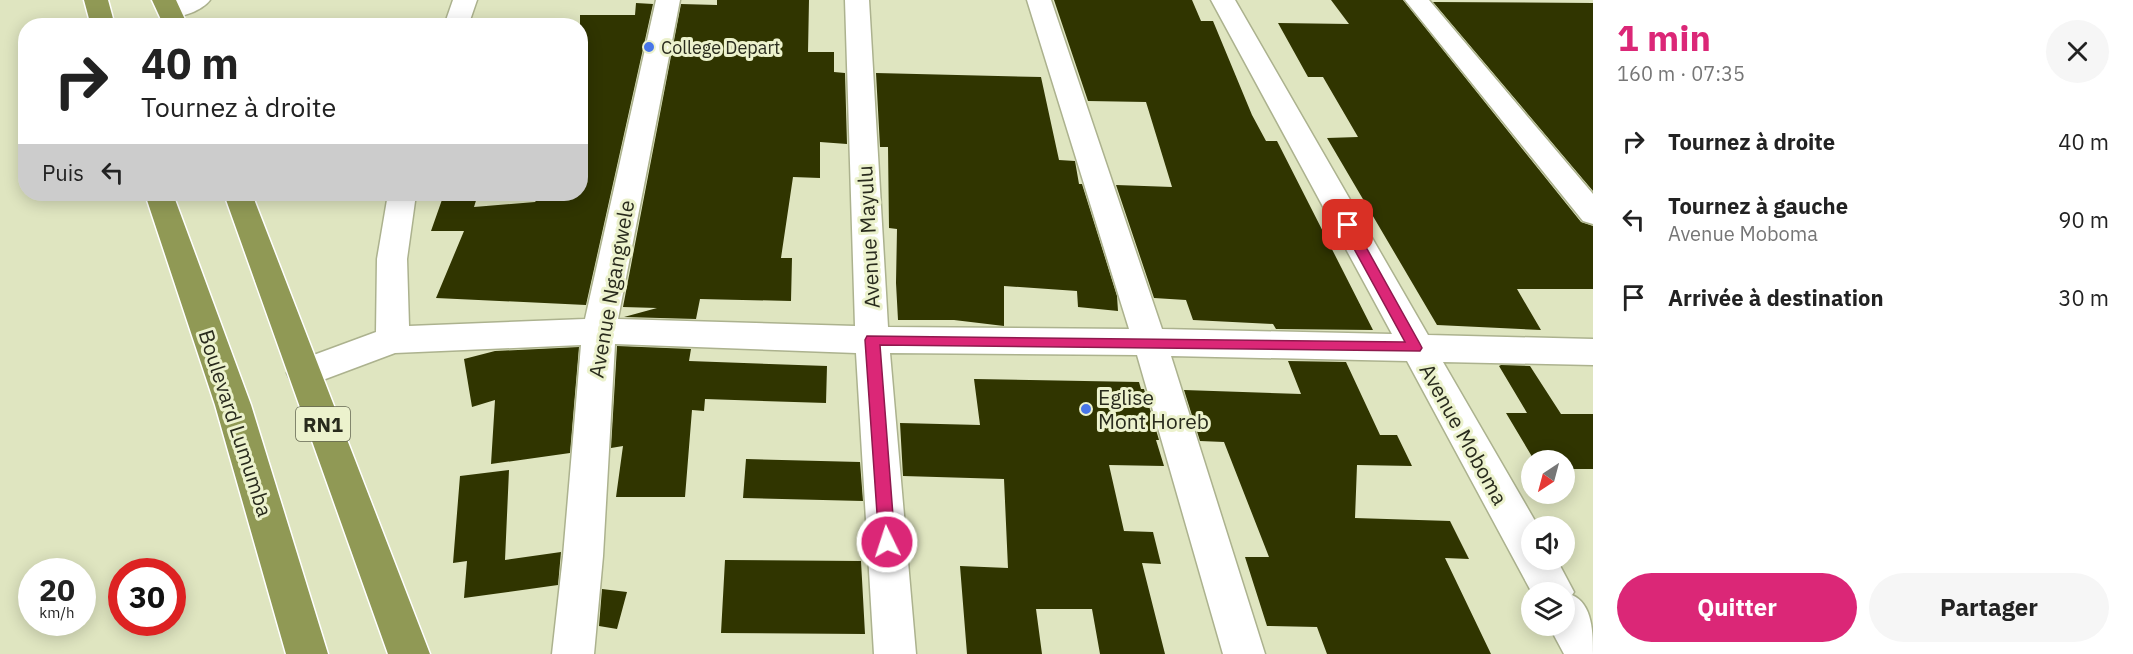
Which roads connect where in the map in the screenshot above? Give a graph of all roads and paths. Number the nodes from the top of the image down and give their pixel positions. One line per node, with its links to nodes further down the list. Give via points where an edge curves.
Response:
1 (96, 0): 10 (highway)
2 (198, 0): 9 (street)
3 (465, 0): 11 (street)
4 (668, 0): 16 (street, Avenue Ngangwele)
5 (857, 0): 18 (street, Avenue Mayulu)
6 (1039, 0): 19 (street)
7 (1223, 0): 20 (street, Avenue Moboma)
8 (1417, 0): 15 (street)
9 (170, 12)
10 (101, 18)
11 (459, 18)
12 (161, 201): 25 (highway, Boulevard Lumumba, via 233,405)
13 (241, 201): 22 (highway, RN1)
14 (401, 201): 17 (street, via 392,259)
15 (1593, 214)
16 (599, 332): 17 (street); 18 (street); 27 (street, Avenue Ngangwele)
17 (393, 340): 22 (street)
18 (872, 340): 19 (street); 28 (street, Avenue Mayulu)
19 (1150, 342): 20 (street); 29 (street)
20 (1415, 348): 21 (street); 23 (street, Avenue Moboma)
21 (1593, 352)
22 (304, 373): 26 (highway, RN1)
23 (1521, 535)
24 (1575, 631): 30 (street)
25 (307, 654)
26 (409, 654)
27 (573, 654)
28 (895, 654)
29 (1244, 654)
30 (1588, 654)

